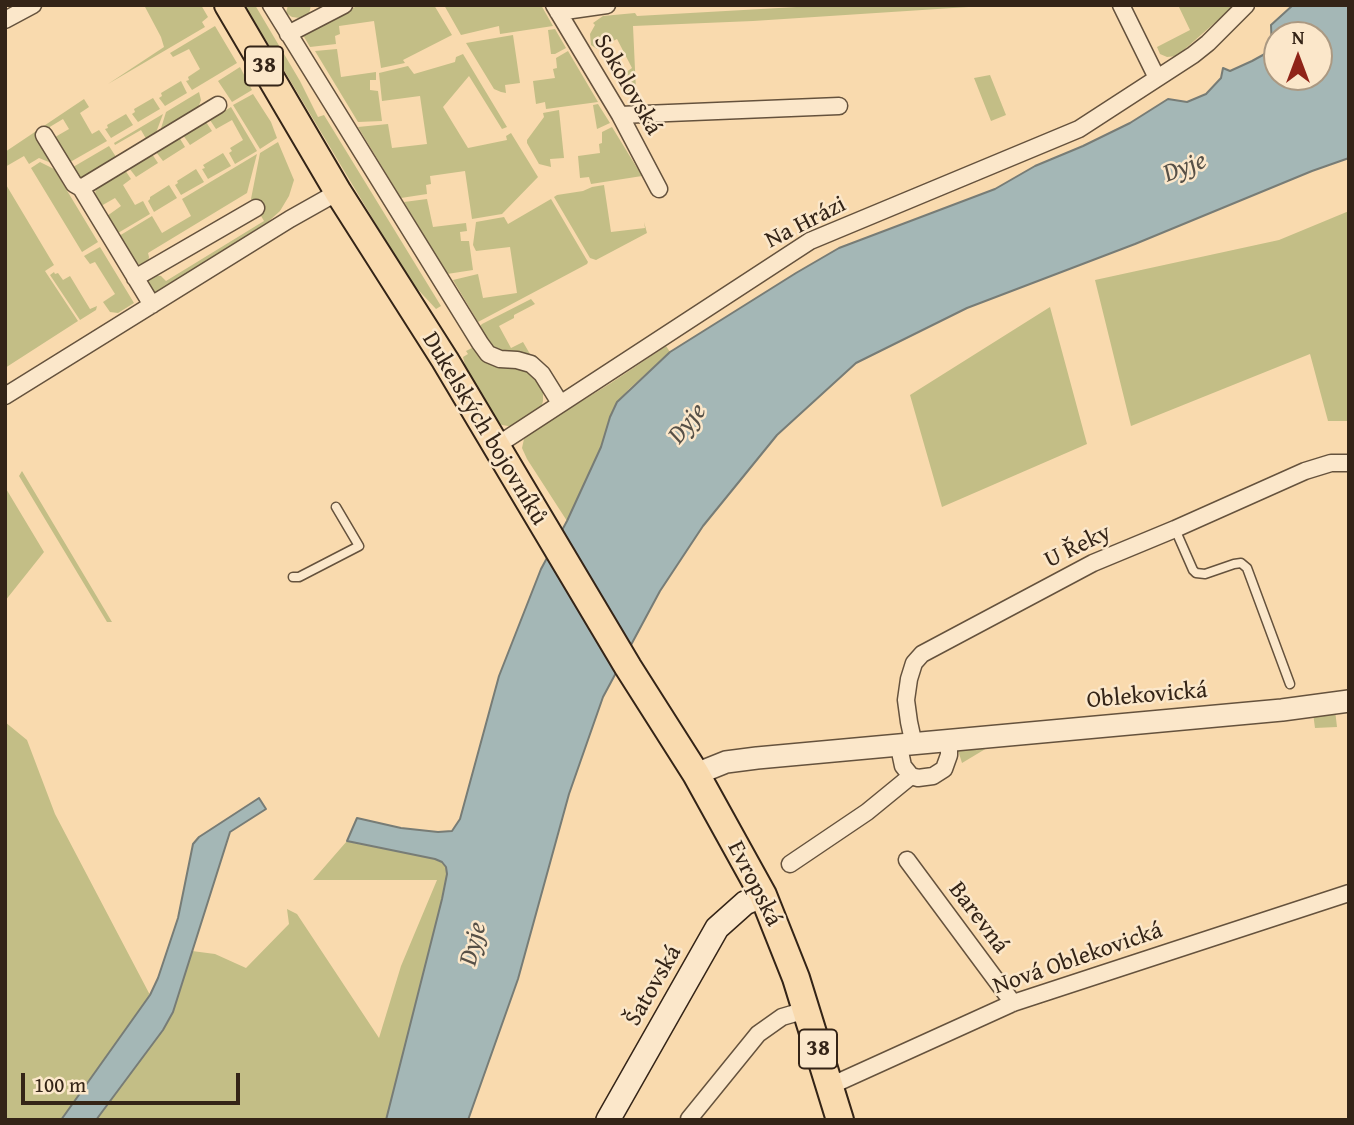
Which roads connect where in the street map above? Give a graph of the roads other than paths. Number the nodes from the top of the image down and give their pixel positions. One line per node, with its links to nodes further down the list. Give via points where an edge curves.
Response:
1 (33, 5): 9 (street)
2 (228, 5): 18 (main road, Dukelských bojovníků / 38)
3 (271, 5): 10 (street, Dukelských bojovníků)
4 (344, 5): 10 (street)
5 (607, 5): 8 (street)
6 (1121, 5): 11 (street)
7 (1246, 5): 11 (street, Na Hrázi, via 1208,43)
8 (556, 9): 14 (street, Sokolovská)
9 (5, 20)
10 (288, 34): 23 (street, Dukelských bojovníků, via 488,354 530,364)
11 (1157, 78): 23 (street, Na Hrázi, via 1079,128 810,242)
12 (218, 104): 16 (street)
13 (839, 106): 14 (street)
14 (620, 116): 17 (street, Sokolovská)
15 (44, 135): 16 (street)
16 (81, 188): 20 (street)
17 (659, 189)
18 (338, 192): 21 (street); 24 (main road, Dukelských bojovníků / 38)
19 (256, 208): 20 (street)
20 (135, 278): 21 (street)
21 (152, 305): 22 (street)
22 (5, 396)
23 (560, 403): 24 (street, Na Hrázi)
24 (496, 446): 29 (main road, Dukelských bojovníků / 38)
25 (1349, 463): 27 (street, U Řeky, via 1305,471)
26 (336, 507): 28 (lane, via 359,546)
27 (1175, 529): 30 (lane, via 1196,573 1241,563 1247,568); 33 (street, U Řeky, via 1093,563 922,654 909,679)
28 (293, 577)
29 (628, 667): 34 (main road, Evropská / 38)
30 (1290, 684)
31 (1349, 701): 32 (street, Oblekovická)
32 (949, 741): 33 (street, Oblekovická); 35 (street, via 944,769 933,776)
33 (907, 746): 34 (street, Oblekovická, via 726,762); 35 (street, via 903,766)
34 (696, 774): 39 (main road, Evropská / 38)
35 (911, 776): 37 (street)
36 (907, 860): 40 (street, Barevná)
37 (790, 864)
38 (1349, 893): 40 (street, Nová Oblekovická)
39 (763, 895): 41 (main road, Evropská / 38); 44 (main road, Šatovská, via 745,903 717,928)
40 (1013, 1003): 42 (street, Nová Oblekovická)
41 (806, 1010): 42 (main road, Evropská / 38); 43 (street, via 782,1017 758,1034)
42 (830, 1086): 45 (main road, Evropská / 38)
43 (689, 1119)
44 (608, 1120)
45 (840, 1120)

